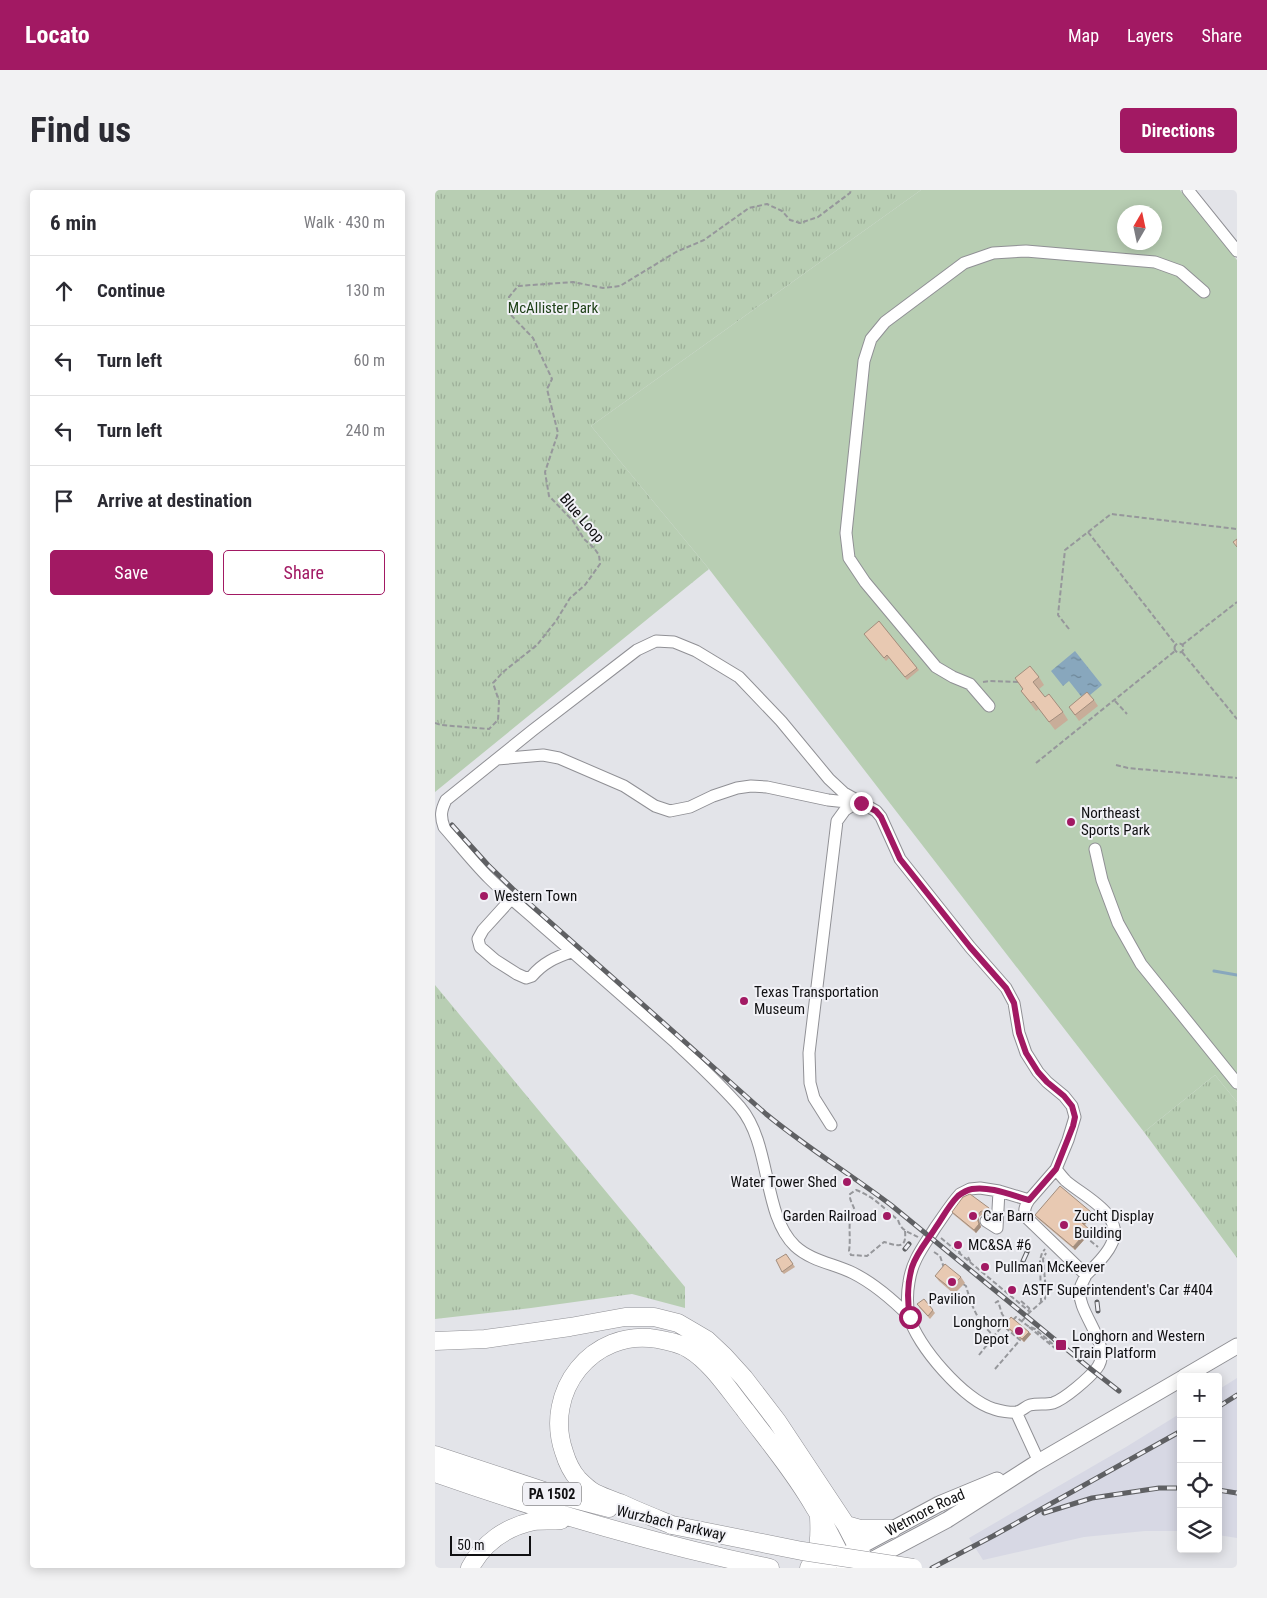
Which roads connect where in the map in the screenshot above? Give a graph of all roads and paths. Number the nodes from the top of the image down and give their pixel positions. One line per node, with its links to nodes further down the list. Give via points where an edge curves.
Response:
1 (851, 190): 19 (path, Blue Loop, via 818,218 800,223 767,204 749,208 704,240 676,252 621,286 603,288 573,282 518,286 509,297 510,314 533,338 553,380 547,389 559,433 545,472 549,496 594,548 600,564 585,585 570,598 537,645 493,683 499,701 498,720 489,729)
2 (1188, 190): 3 (street)
3 (1237, 251)
4 (1204, 292): 14 (street, via 1180,271 1155,262 1026,251 993,253 965,263 885,322 871,339 864,361 846,533 849,558 936,667)
5 (1237, 529): 6 (path, via 1111,514)
6 (1088, 532): 8 (path, via 1065,550 1058,615); 9 (path)
7 (1237, 602): 10 (path)
8 (1069, 629)
9 (1175, 645): 10 (path); 11 (path)
10 (1182, 645): 12 (path)
11 (1175, 652): 12 (path); 15 (path)
12 (1181, 652): 18 (path)
13 (1023, 679): 14 (path, via 1017,683 990,681)
14 (970, 684): 16 (street)
15 (1115, 701): 17 (path); 21 (path)
16 (989, 706)
17 (1127, 714)
18 (1237, 719)
19 (435, 723)
20 (497, 759): 24 (street, via 543,755 559,758 671,811 751,786); 24 (street, via 637,650 656,641 674,642 696,651 739,677 829,779); 26 (street, via 446,800 441,819 444,827 489,878)
21 (1036, 763)
22 (1116, 764): 23 (path, via 1128,768)
23 (1237, 778)
24 (859, 803): 29 (street, via 845,810 837,821 809,1053 809,1083 814,1098); 30 (street, via 881,817 900,859 1006,988 1014,1003 1026,1053 1038,1072 1072,1106 1073,1126)
25 (1095, 849): 28 (street, via 1102,880 1118,923 1141,964)
26 (511, 898): 27 (street); 27 (street, via 483,930 478,940 480,947 526,978 551,960)
27 (571, 952): 52 (street, via 646,1016 742,1109 763,1156 776,1210 795,1246 815,1259 871,1283)
28 (1237, 1083)
29 (831, 1125)
30 (1056, 1169): 32 (street); 39 (street, via 1112,1220 1114,1236)
31 (999, 1191): 32 (street); 33 (street, via 997,1228); 35 (street, via 980,1188 960,1194 960,1200)
32 (1029, 1200): 44 (street, via 1025,1209 1027,1218)
33 (986, 1221)
34 (905, 1231): 34 (path, via 899,1220 875,1199 856,1190 850,1194 855,1212 849,1222 851,1255 867,1256 884,1242 901,1246 905,1242); 37 (path)
35 (933, 1232): 37 (street); 40 (path)
36 (1088, 1235): 39 (path, via 1087,1239)
37 (925, 1244): 43 (path, via 940,1256 942,1267); 52 (street, via 909,1281 907,1302)
38 (959, 1249): 40 (path)
39 (1105, 1254): 44 (street)
40 (961, 1255): 42 (path)
41 (968, 1257): 42 (path)
42 (971, 1264): 51 (path)
43 (947, 1272)
44 (1086, 1275): 66 (street, via 1080,1290 1102,1353 1098,1366 1063,1398 1051,1404 1030,1405)
45 (963, 1284): 57 (path, via 979,1320)
46 (1021, 1301): 51 (path)
47 (995, 1303): 49 (path, via 998,1301)
48 (1041, 1303): 48 (path, via 1045,1300 1046,1291 1043,1259 1049,1248 1041,1253); 51 (path)
49 (1000, 1307): 50 (path); 54 (path, via 1004,1320)
50 (996, 1308)
51 (1029, 1312): 53 (path)
52 (910, 1317): 66 (street, via 928,1352 972,1397 993,1409)
53 (1022, 1322): 54 (path, via 1016,1317); 55 (path)
54 (1010, 1323): 56 (path)
55 (1028, 1326): 59 (path); 61 (path)
56 (1006, 1328): 57 (path, via 1003,1326); 63 (path, via 1020,1340)
57 (994, 1336): 62 (path)
58 (435, 1341): 73 (highway, via 485,1339 625,1317 654,1317 678,1324 707,1340 743,1378 793,1443)
59 (1054, 1344)
60 (1237, 1346): 64 (main road)
61 (1056, 1349)
62 (979, 1355)
63 (995, 1370)
64 (1191, 1373)
65 (1177, 1381): 68 (main road, Wetmore Road)
66 (1016, 1412): 68 (street)
67 (435, 1455): 72 (highway, Wurzbach Parkway / PA 1502, via 547,1492)
68 (1036, 1463): 74 (main road, Wetmore Road, via 939,1504); 75 (main road, Wetmore Road, via 947,1520)
69 (435, 1474): 71 (highway, Wurzbach Parkway / PA 1502)
70 (819, 1514): 72 (highway, via 793,1473 698,1354 669,1341 621,1339 588,1357 575,1371 561,1409 560,1442 571,1471 594,1493); 76 (highway); 79 (highway, via 820,1537 816,1556)
71 (575, 1520): 77 (highway, via 534,1521 514,1528 486,1545); 78 (highway, Wurzbach Parkway / PA 1502, via 645,1540)
72 (672, 1525): 81 (highway, Wurzbach Parkway / PA 1502, bridge)
73 (846, 1525): 74 (highway); 75 (highway)
74 (892, 1530): 75 (main road, Wetmore Road)
75 (860, 1560): 76 (main road, Wetmore Road)
76 (844, 1562): 80 (main road, Wetmore Road)
77 (470, 1568)
78 (770, 1568)
79 (809, 1568)
80 (820, 1568)
81 (913, 1568)

